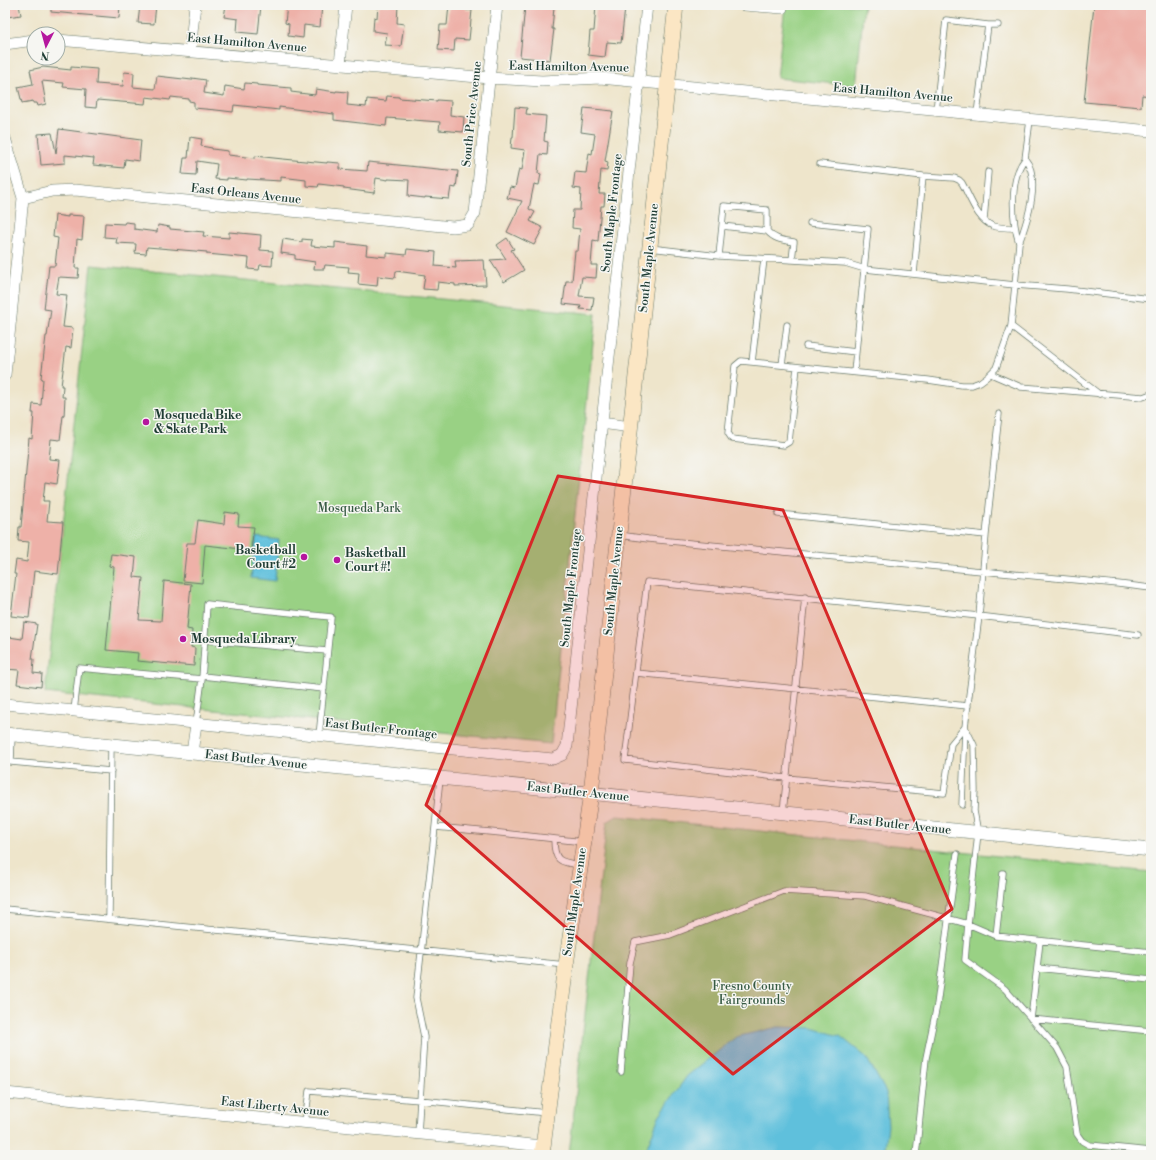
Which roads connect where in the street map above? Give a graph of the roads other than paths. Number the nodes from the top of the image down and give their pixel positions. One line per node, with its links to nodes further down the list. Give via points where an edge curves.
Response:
1 (195, 5): 13 (street)
2 (346, 5): 14 (street)
3 (497, 5): 15 (street, South Price Avenue)
4 (647, 5): 16 (street, South Maple Frontage)
5 (676, 5): 17 (main road, South Maple Avenue)
6 (744, 5): 7 (street)
7 (782, 8)
8 (988, 25): 9 (lane); 18 (lane, via 946,20); 19 (lane)
9 (998, 25)
10 (26, 41): 12 (street)
11 (66, 41): 13 (street, East Hamilton Avenue)
12 (5, 44)
13 (190, 51): 14 (street, East Hamilton Avenue)
14 (340, 64): 15 (street, East Hamilton Avenue)
15 (489, 78): 16 (street, East Hamilton Avenue, via 542,81 600,78); 30 (street, South Price Avenue, via 475,213)
16 (639, 82): 17 (street, East Hamilton Avenue); 56 (street, South Maple Frontage)
17 (668, 85): 18 (street, East Hamilton Avenue); 35 (main road, South Maple Avenue)
18 (936, 111): 19 (street, East Hamilton Avenue)
19 (977, 114): 20 (street, East Hamilton Avenue)
20 (1030, 120): 21 (street, East Hamilton Avenue); 23 (lane)
21 (1151, 131)
22 (5, 138): 27 (street)
23 (1025, 160): 32 (lane, via 1017,174 1013,213); 34 (lane, via 1029,164 1033,184 1028,218)
24 (820, 164): 26 (lane)
25 (988, 172): 28 (lane)
26 (923, 176): 28 (lane, via 959,180); 40 (lane)
27 (23, 198): 30 (street, East Orleans Avenue, via 52,191 75,190 452,227); 52 (street)
28 (984, 220): 32 (lane, via 991,225)
29 (810, 223): 39 (lane, via 868,229)
30 (468, 225)
31 (722, 226): 33 (lane); 33 (lane, via 724,206 767,210); 36 (lane)
32 (1015, 228): 34 (lane)
33 (767, 231): 38 (lane, via 772,237 794,242)
34 (1019, 243): 41 (lane)
35 (650, 248): 36 (lane); 57 (main road, South Maple Avenue)
36 (719, 256): 37 (lane)
37 (764, 259): 38 (lane); 47 (lane)
38 (792, 260): 39 (lane, via 845,264)
39 (865, 269): 40 (lane); 46 (lane)
40 (914, 274): 41 (lane)
41 (1015, 285): 42 (lane); 44 (lane)
42 (1151, 299)
43 (787, 325): 48 (lane)
44 (1011, 326): 51 (lane, via 996,368); 53 (lane)
45 (806, 346): 46 (lane)
46 (856, 352): 50 (lane)
47 (752, 362): 48 (lane); 49 (lane, via 741,361 735,366 728,433 732,439 784,445 789,442)
48 (782, 365): 49 (lane)
49 (797, 367): 50 (lane)
50 (854, 372): 51 (lane, via 962,385 980,382)
51 (991, 374): 53 (lane, via 1021,387)
52 (5, 375)
53 (1099, 394): 54 (lane, via 1143,397)
54 (1151, 394)
55 (999, 414): 59 (lane)
56 (602, 423): 57 (street); 81 (street, South Maple Frontage, via 568,746)
57 (630, 427): 60 (main road, South Maple Avenue)
58 (778, 514): 59 (lane)
59 (986, 534): 61 (lane)
60 (619, 535): 61 (lane); 85 (main road, South Maple Avenue)
61 (984, 571): 62 (lane); 64 (lane)
62 (1151, 588)
63 (805, 597): 64 (lane); 68 (lane, via 647,582); 70 (lane)
64 (979, 616): 65 (lane); 73 (lane)
65 (1138, 635)
66 (205, 640): 67 (lane); 67 (lane, via 207,604 331,617); 69 (lane)
67 (327, 651): 71 (lane)
68 (636, 673): 70 (lane); 84 (lane, via 625,760)
69 (202, 677): 71 (lane); 74 (lane, via 79,668); 75 (lane)
70 (796, 688): 73 (lane); 84 (lane)
71 (324, 689): 78 (lane)
72 (5, 704): 74 (street, East Butler Frontage)
73 (968, 706): 76 (lane)
74 (74, 711): 75 (street, East Butler Frontage)
75 (196, 724): 78 (street, East Butler Frontage); 80 (street)
76 (965, 727): 84 (lane, via 951,744 944,793); 86 (lane); 89 (lane, via 974,745 974,811)
77 (8, 735): 79 (street, East Butler Avenue); 82 (lane, via 11,762)
78 (319, 736): 81 (street, East Butler Frontage, via 553,760)
79 (111, 745): 80 (street, East Butler Avenue); 82 (lane)
80 (192, 753): 83 (street, East Butler Avenue)
81 (562, 755)
82 (111, 771): 98 (lane)
83 (440, 778): 85 (street, East Butler Avenue); 88 (lane)
84 (786, 778): 87 (lane)
85 (591, 793): 87 (street, East Butler Avenue); 91 (main road, South Maple Avenue)
86 (962, 805)
87 (783, 813): 89 (street, East Butler Avenue)
88 (435, 827): 90 (lane); 102 (lane)
89 (978, 833): 92 (street, East Butler Avenue); 99 (lane)
90 (554, 839): 91 (lane); 94 (lane, via 558,859)
91 (584, 842): 94 (main road, South Maple Avenue)
92 (1151, 850)
93 (957, 854): 97 (lane)
94 (580, 865): 104 (main road, South Maple Avenue)
95 (1003, 873): 100 (lane)
96 (5, 909): 98 (lane)
97 (948, 918): 99 (lane); 109 (lane, via 865,896 784,891 670,935 635,942 630,963); 117 (lane, via 937,1005 926,1058)
98 (109, 919): 102 (lane)
99 (968, 924): 100 (lane); 107 (lane, via 965,960 1005,989)
100 (996, 936): 101 (lane)
101 (1040, 941): 103 (lane); 105 (lane)
102 (421, 951): 104 (lane); 111 (lane, via 416,998 424,1037)
103 (1151, 952)
104 (566, 965): 112 (main road, South Maple Avenue)
105 (1037, 968): 106 (lane); 107 (lane)
106 (1151, 980)
107 (1031, 1019): 108 (lane); 116 (lane, via 1057,1048 1067,1067 1077,1134 1082,1141 1089,1145)
108 (1151, 1031)
109 (621, 1072)
110 (5, 1093): 113 (street, East Liberty Avenue)
111 (420, 1100): 112 (lane); 113 (lane, via 309,1091); 114 (lane)
112 (547, 1113): 115 (main road, South Maple Avenue)
113 (305, 1123): 114 (street, East Liberty Avenue)
114 (418, 1135): 115 (street, East Liberty Avenue)
115 (542, 1151)
116 (1151, 1151)
117 (916, 1155)

